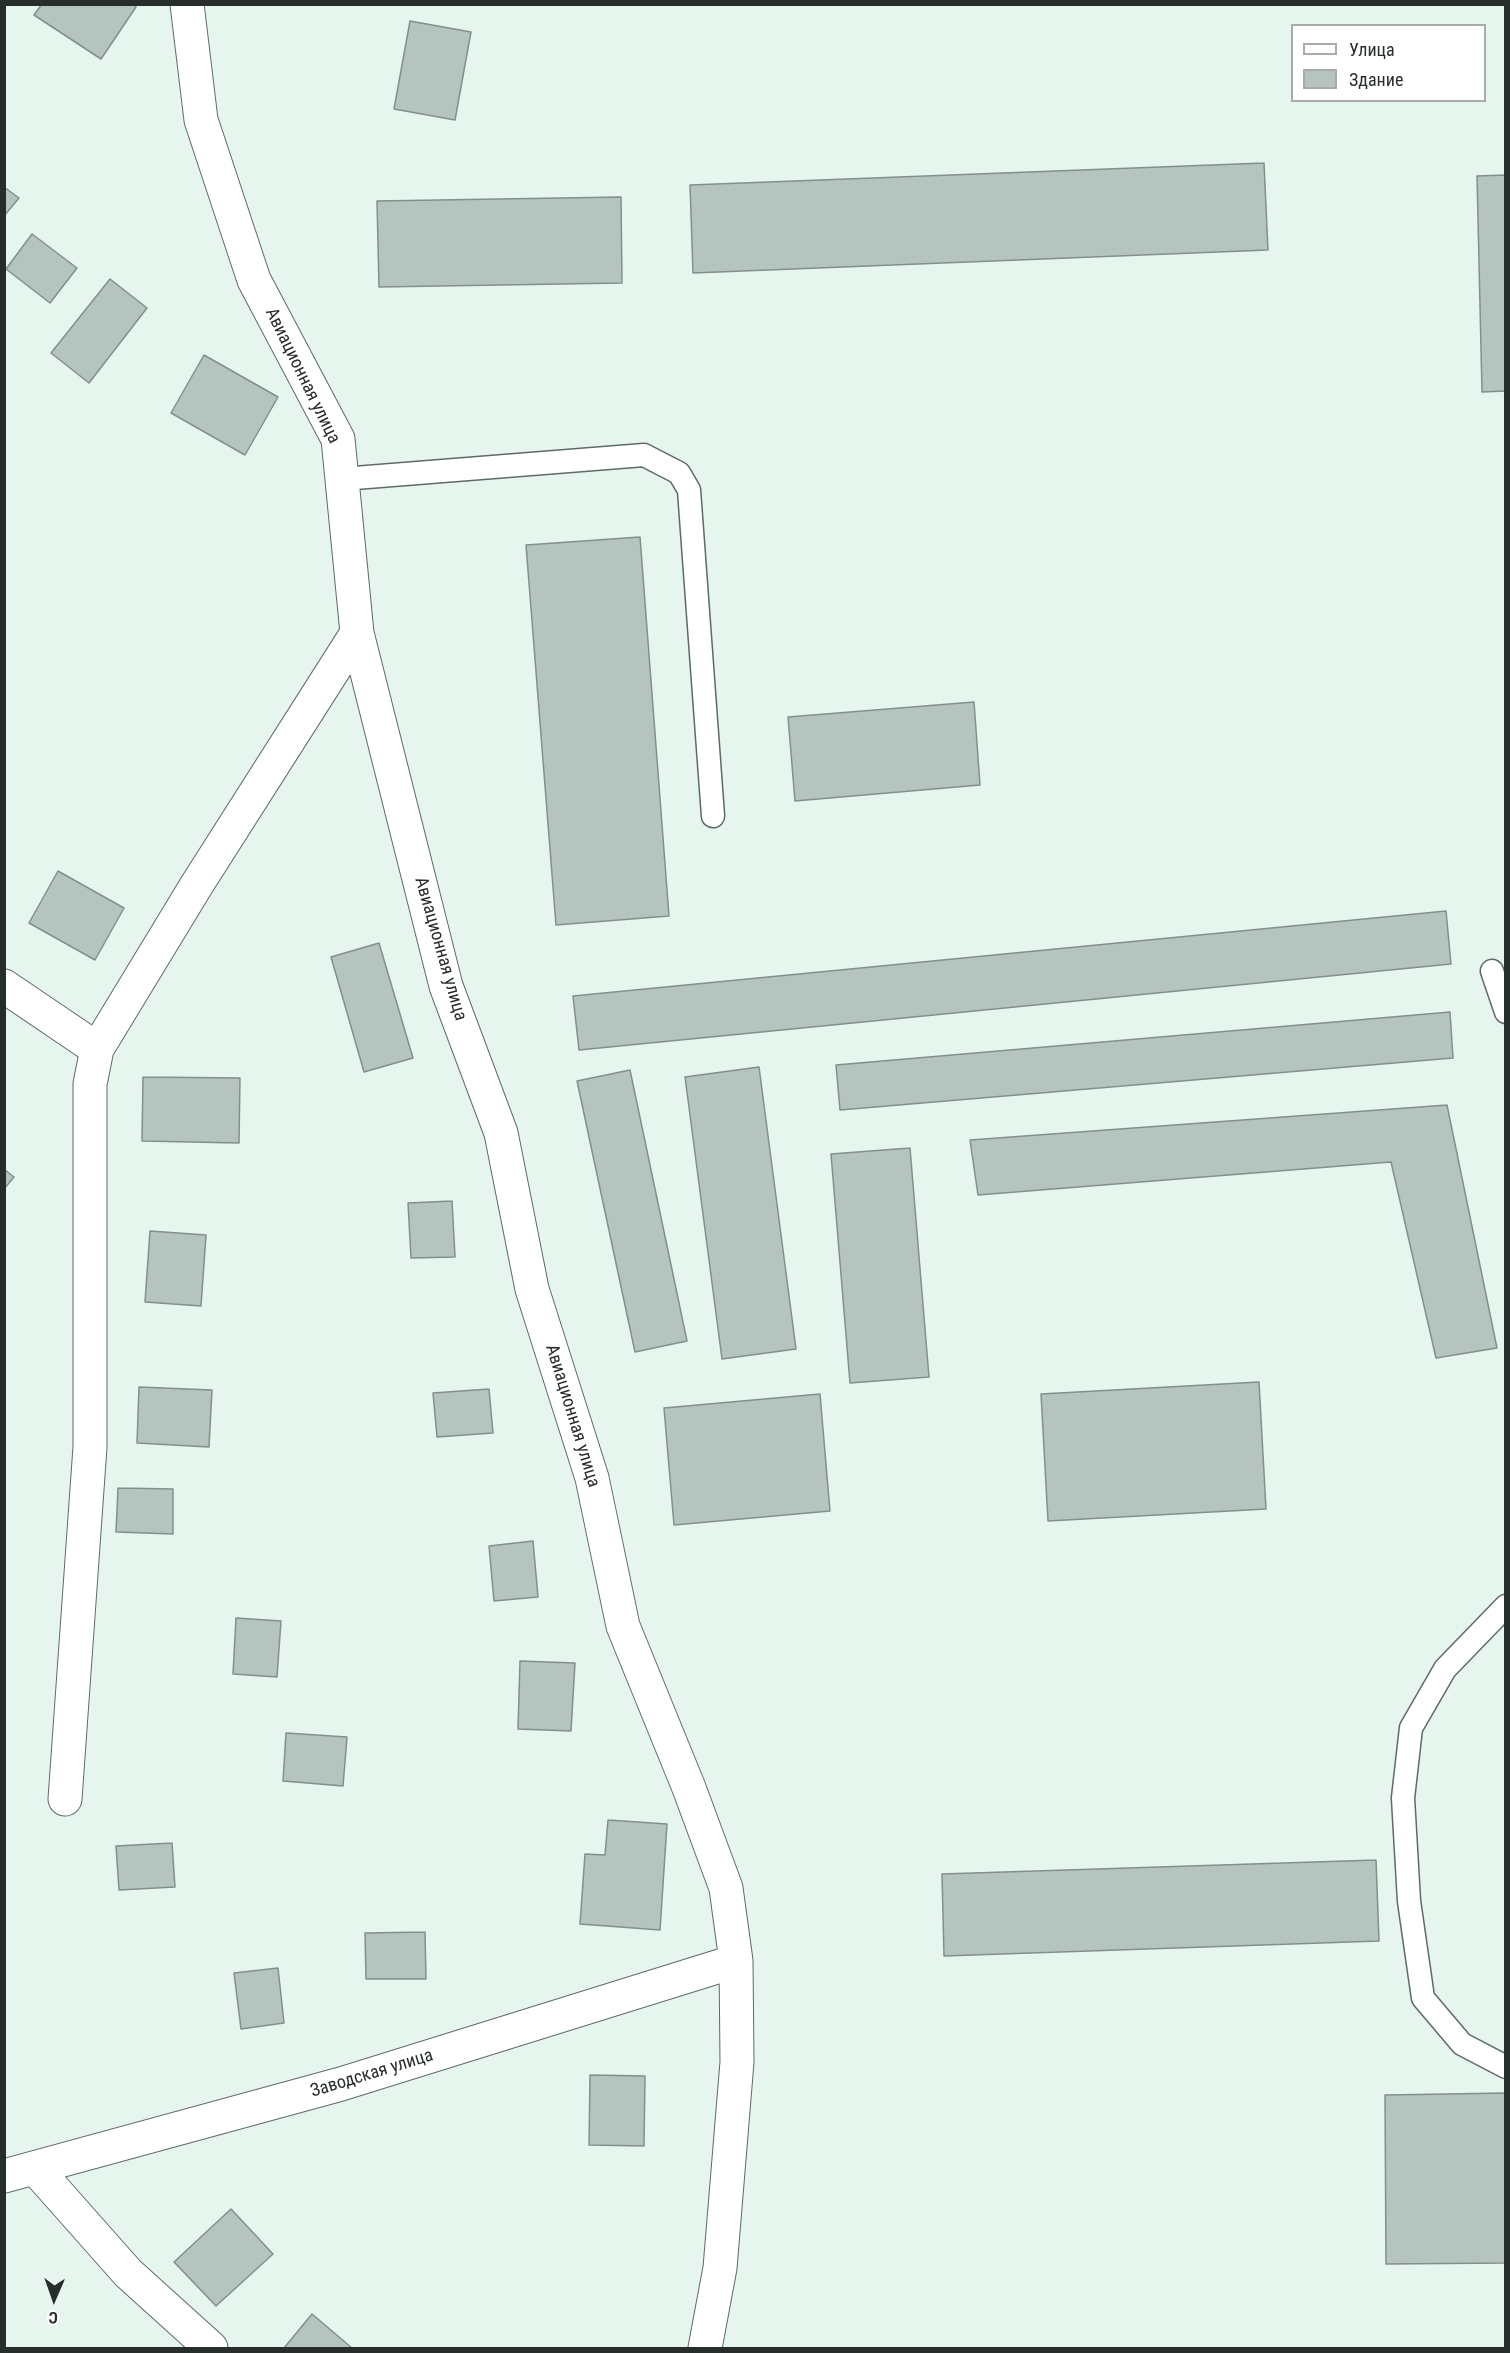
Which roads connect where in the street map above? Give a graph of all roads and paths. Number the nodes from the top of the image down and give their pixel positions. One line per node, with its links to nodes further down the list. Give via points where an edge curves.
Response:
1 (187, 4): 2 (street, Авиационная улица, via 201,120 254,280 338,439)
2 (342, 478): 3 (street, Авиационная улица); 4 (lane, via 644,454 679,473 689,490)
3 (357, 633): 8 (street); 11 (street, Авиационная улица, via 446,986 501,1132 532,1288 592,1478 623,1626 726,1888)
4 (713, 816)
5 (1492, 971): 7 (lane)
6 (4, 986): 8 (street)
7 (1506, 1012)
8 (97, 1048): 10 (street, via 90,1084 90,1447)
9 (1506, 1606): 12 (lane, via 1445,1669 1411,1728 1403,1798 1409,1901 1423,1998 1462,2044)
10 (65, 1799)
11 (736, 1961): 13 (street, Заводская улица, via 341,2085); 15 (street, Авиационная улица, via 736,2074 720,2268)
12 (1506, 2067)
13 (20, 2172): 14 (street)
14 (211, 2349)
15 (705, 2349)

